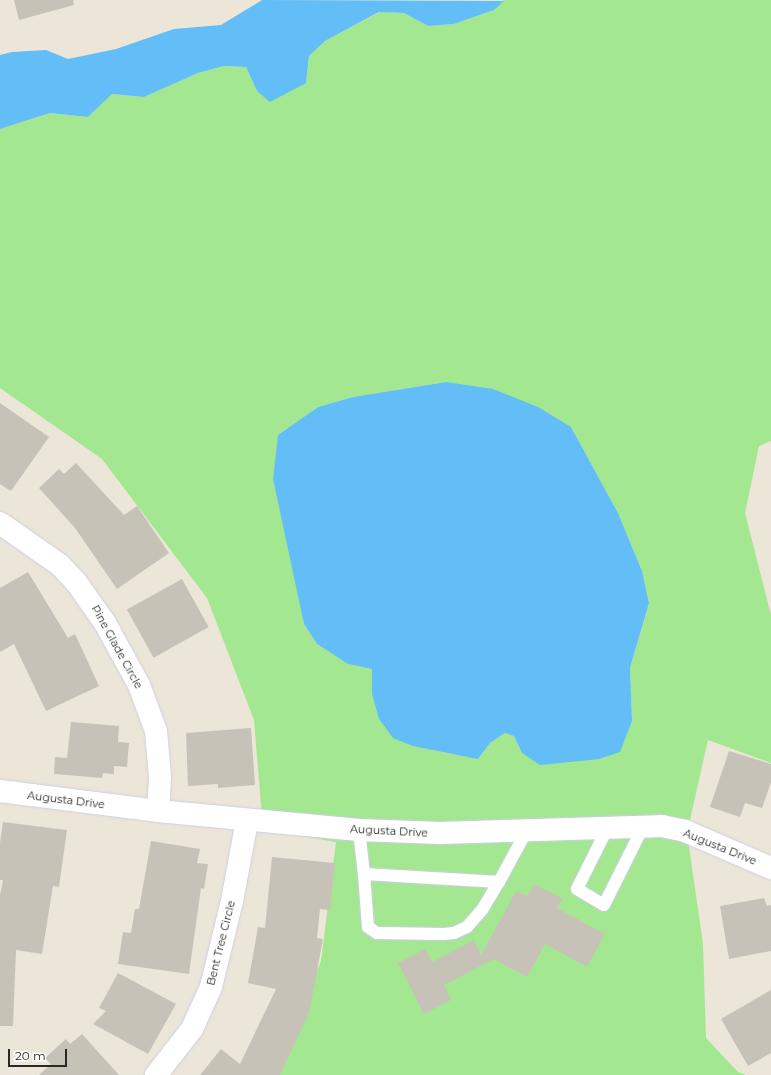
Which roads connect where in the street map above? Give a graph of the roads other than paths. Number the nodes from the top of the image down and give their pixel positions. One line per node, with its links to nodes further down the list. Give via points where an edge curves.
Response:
1 (0, 523): 3 (street, Pine Glade Circle, via 42,551 76,582 105,623 149,709 156,731 160,777)
2 (0, 791): 3 (street, Augusta Drive)
3 (158, 811): 4 (street, Augusta Drive)
4 (247, 821): 7 (street, Augusta Drive); 12 (street, Bent Tree Circle, via 232,901 211,987 192,1029)
5 (644, 825): 6 (street, Augusta Drive); 6 (lane, via 604,905 577,889); 9 (street, Augusta Drive, via 685,831)
6 (607, 829): 8 (street, Augusta Drive)
7 (359, 830): 8 (street, Augusta Drive, via 440,833); 10 (lane)
8 (526, 832): 11 (lane)
9 (771, 868)
10 (364, 874): 11 (lane); 11 (lane, via 368,927 377,933 454,933 474,920)
11 (499, 882)
12 (156, 1075)

